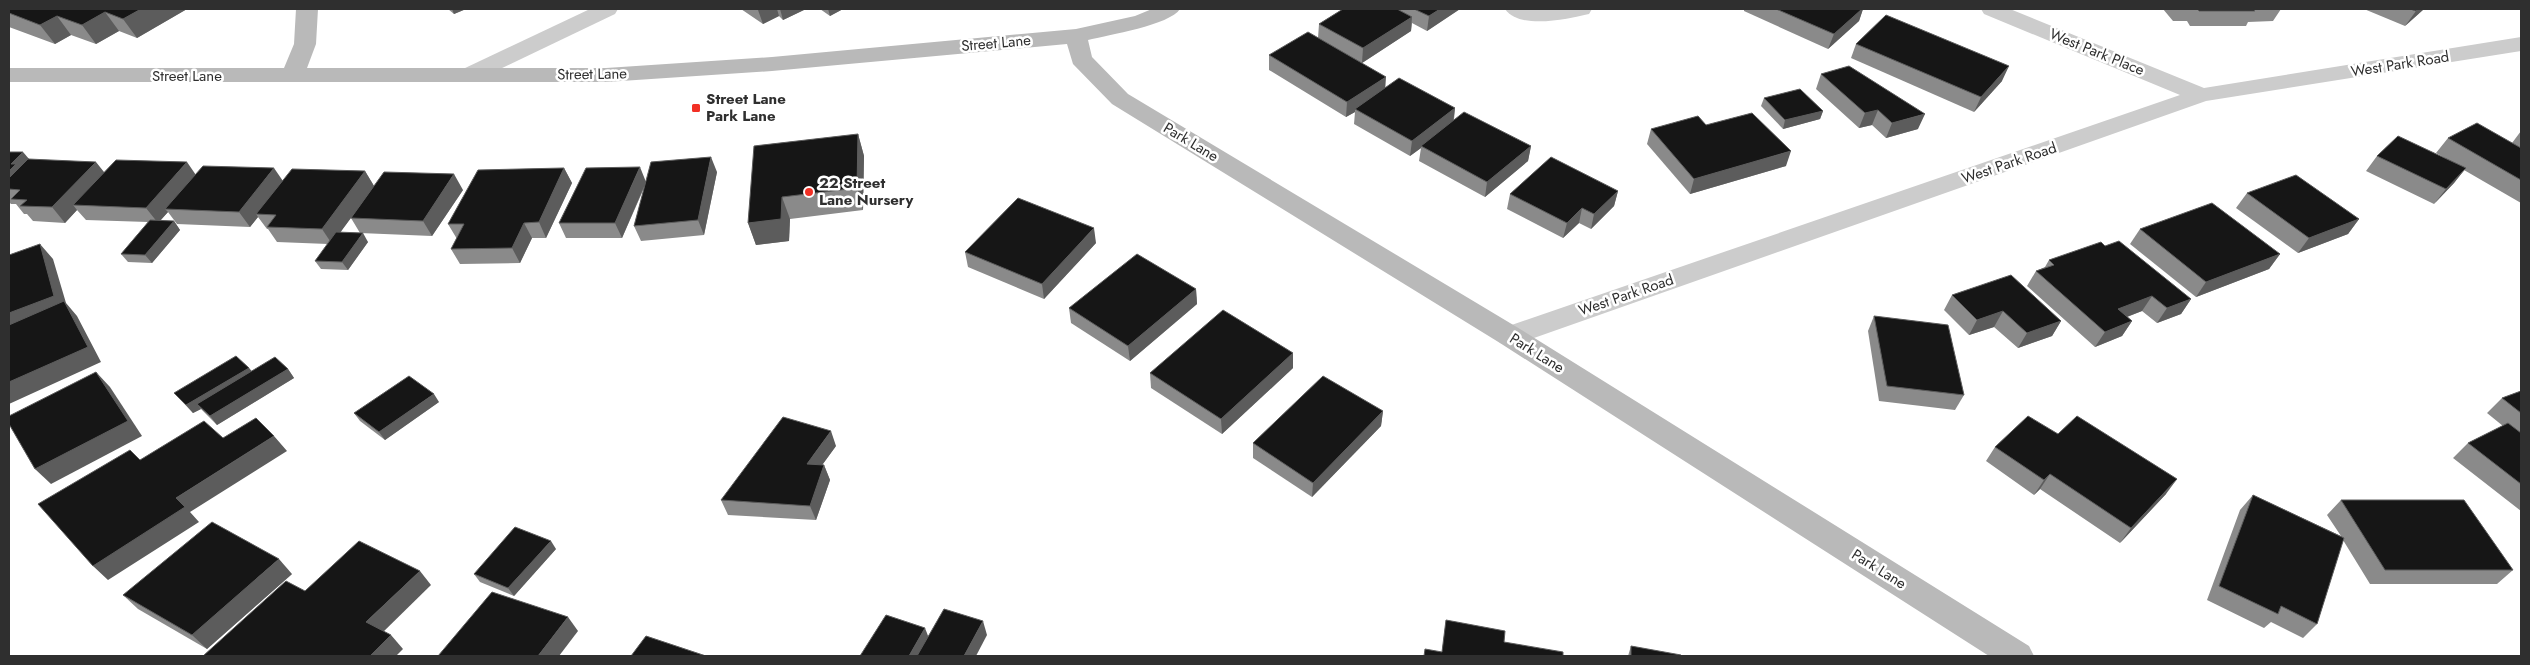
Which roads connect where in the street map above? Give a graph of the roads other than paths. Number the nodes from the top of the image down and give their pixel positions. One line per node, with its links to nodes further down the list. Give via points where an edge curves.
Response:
1 (307, 9): 11 (street, via 308,40)
2 (607, 9): 9 (street)
3 (1169, 9): 7 (street, Street Lane, via 1142,21)
4 (1516, 9): 5 (street, via 1541,17)
5 (1581, 9)
6 (1992, 9): 12 (street, West Park Place)
7 (1076, 36): 9 (street, Street Lane, via 772,64 606,75); 13 (street, Park Lane, via 1081,59 1120,99)
8 (2521, 44): 12 (street, West Park Road)
9 (471, 74): 11 (street, Street Lane)
10 (9, 75): 11 (street, Street Lane)
11 (291, 76)
12 (2202, 95): 13 (street, West Park Road)
13 (1510, 336): 14 (street, Park Lane)
14 (2017, 656)

